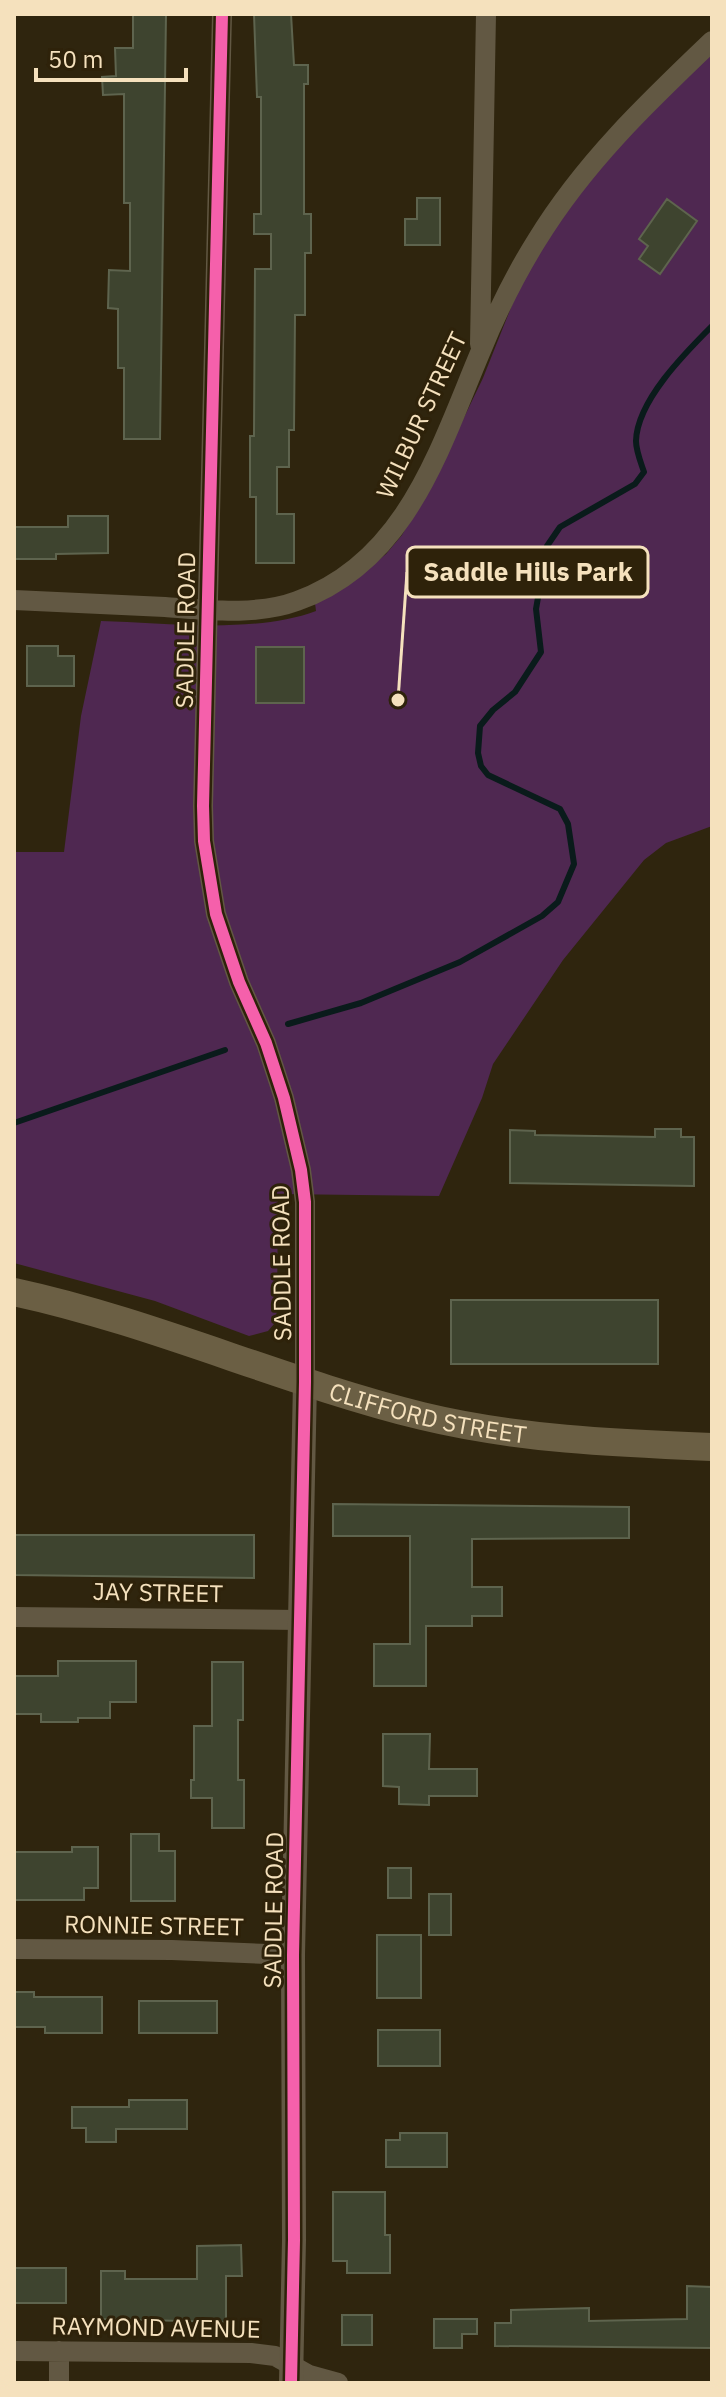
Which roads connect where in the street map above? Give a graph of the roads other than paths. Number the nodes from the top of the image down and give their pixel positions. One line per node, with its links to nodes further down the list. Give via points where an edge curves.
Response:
1 (222, 14): 6 (street, SADDLE ROAD)
2 (486, 14): 4 (street)
3 (712, 41): 4 (street, WILBUR STREET, via 631,118 579,177 521,267)
4 (480, 352): 6 (street, WILBUR STREET, via 438,454 394,531 375,553 353,573 297,601 273,608)
5 (14, 600): 6 (street, WILBUR STREET)
6 (207, 610): 8 (street, SADDLE ROAD, via 204,841 216,914 266,1043 301,1170)
7 (14, 1292): 8 (main road, CLIFFORD STREET, via 69,1304)
8 (305, 1382): 9 (main road, CLIFFORD STREET, via 423,1416 534,1436); 11 (street, SADDLE ROAD)
9 (712, 1447)
10 (14, 1617): 11 (street, JAY STREET)
11 (301, 1620): 13 (street, SADDLE ROAD)
12 (14, 1949): 13 (street, RONNIE STREET)
13 (293, 1955): 16 (street, SADDLE ROAD)
14 (14, 2351): 15 (street, RAYMOND AVENUE)
15 (59, 2351): 16 (street, RAYMOND AVENUE, via 251,2353 275,2356); 17 (street)
16 (292, 2373): 18 (street, RAYMOND AVENUE)
17 (59, 2383)
18 (338, 2383)

